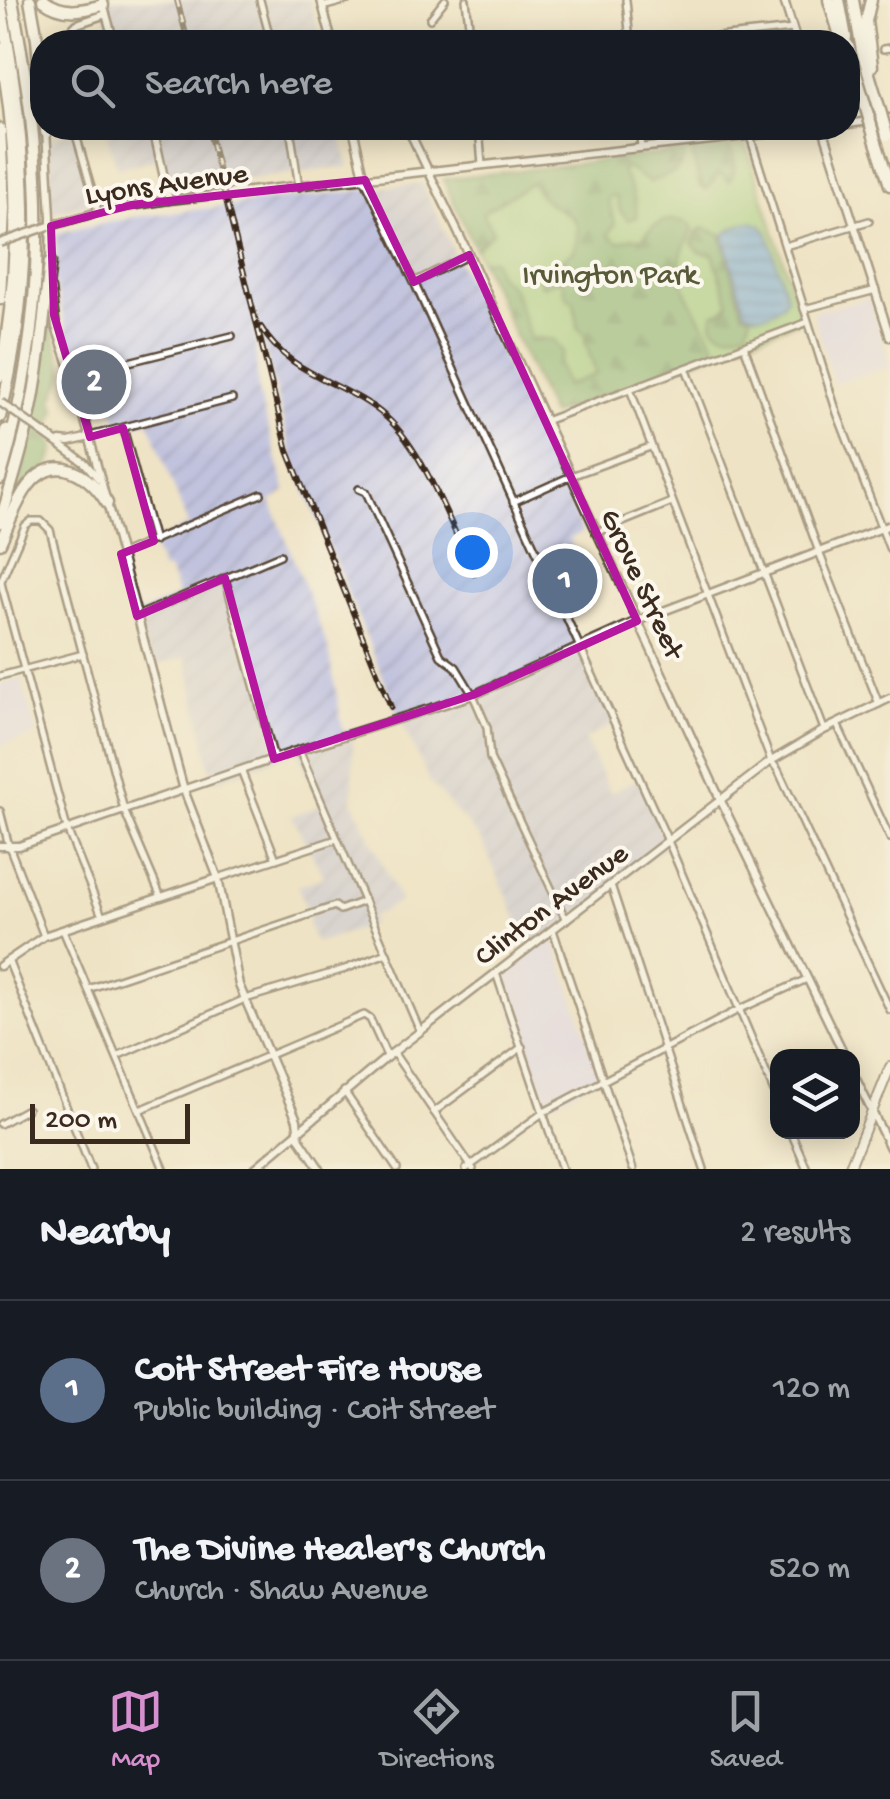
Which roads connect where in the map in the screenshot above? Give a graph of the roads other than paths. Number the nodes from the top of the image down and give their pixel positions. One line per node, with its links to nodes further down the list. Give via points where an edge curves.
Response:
1 (12, 0): 35 (highway)
2 (30, 0): 19 (highway)
3 (43, 0): 16 (highway, via 69,11)
4 (260, 0): 21 (street)
5 (348, 0): 15 (street)
6 (445, 0): 17 (street)
7 (466, 0): 23 (street)
8 (626, 0): 24 (street)
9 (784, 0): 18 (main road)
10 (829, 0): 26 (highway)
11 (839, 0): 27 (highway)
12 (853, 0): 28 (highway)
13 (871, 0): 33 (highway, via 866,20)
14 (0, 1): 82 (highway, via 19,113 25,210 20,308)
15 (321, 3): 22 (main road)
16 (104, 6): 20 (main road)
17 (430, 19)
18 (793, 29): 25 (street)
19 (36, 30)
20 (70, 30)
21 (268, 30)
22 (329, 30)
23 (470, 30)
24 (629, 30)
25 (783, 30)
26 (840, 30)
27 (843, 30)
28 (858, 30)
29 (860, 40): 33 (highway)
30 (0, 48): 77 (highway, via 16,199)
31 (860, 89): 34 (highway)
32 (860, 91): 34 (highway)
33 (879, 107): 39 (highway, bridge)
34 (866, 108): 56 (highway, bridge)
35 (30, 109)
36 (890, 118): 37 (main road)
37 (860, 122)
38 (0, 128): 70 (highway)
39 (889, 139)
40 (33, 140): 69 (highway)
41 (46, 140): 62 (main road)
42 (77, 140): 59 (street)
43 (156, 140): 58 (main road)
44 (292, 140): 57 (street)
45 (356, 140): 55 (main road)
46 (412, 140): 54 (main road, Grove Street)
47 (480, 140): 53 (street)
48 (640, 140): 52 (street)
49 (710, 140): 52 (main road, Lyons Avenue)
50 (751, 140): 64 (street)
51 (825, 140): 61 (main road)
52 (641, 147): 53 (main road, Lyons Avenue)
53 (482, 165): 54 (main road, Lyons Avenue)
54 (429, 171): 55 (main road, Lyons Avenue); 65 (main road, Grove Street)
55 (365, 180): 57 (main road, Lyons Avenue); 67 (street)
56 (890, 185)
57 (300, 187): 58 (main road, Lyons Avenue)
58 (169, 200): 59 (main road, Lyons Avenue)
59 (98, 212): 62 (main road, Lyons Avenue)
60 (869, 222): 61 (street)
61 (854, 225): 64 (street); 68 (main road)
62 (50, 226): 63 (main road, Lyons Avenue, bridge); 66 (main road)
63 (0, 243)
64 (785, 246): 71 (street)
65 (469, 255): 67 (street); 83 (main road, Grove Street)
66 (50, 262): 78 (main road, via 54,315); 97 (highway, via 33,398)
67 (414, 282): 94 (street)
68 (876, 290): 71 (street); 74 (main road)
69 (35, 292): 88 (highway); 90 (highway)
70 (0, 299)
71 (804, 309): 72 (street)
72 (808, 322): 75 (street); 98 (street, via 837,413)
73 (232, 336): 78 (street)
74 (890, 337)
75 (744, 346): 76 (street); 103 (street)
76 (686, 368): 79 (street); 106 (street)
77 (0, 376)
78 (73, 376): 86 (main road)
79 (630, 389): 83 (street); 87 (street)
80 (232, 399): 84 (street)
81 (0, 402): 85 (main road, bridge)
82 (0, 417)
83 (545, 421): 89 (main road, Grove Street)
84 (123, 428): 86 (street); 100 (street)
85 (46, 434): 86 (main road, via 69,442); 91 (main road, via 90,468)
86 (90, 436): 91 (main road)
87 (651, 447): 89 (street); 95 (street)
88 (0, 453)
89 (571, 476): 94 (street); 99 (main road, Grove Street)
90 (0, 479)
91 (102, 486): 96 (main road)
92 (359, 488): 115 (street, via 442,656)
93 (260, 494): 100 (street)
94 (513, 502): 111 (street)
95 (672, 502): 99 (street); 108 (street)
96 (107, 503): 101 (highway, via 82,475 48,471 27,487); 104 (main road)
97 (0, 522)
98 (886, 526): 102 (street); 103 (main road)
99 (596, 532): 110 (main road, Grove Street)
100 (154, 541): 104 (street)
101 (0, 542)
102 (890, 550)
103 (819, 552): 106 (main road); 117 (street)
104 (121, 554): 109 (main road)
105 (280, 555): 107 (street)
106 (764, 573): 108 (main road); 119 (street)
107 (224, 578): 109 (street); 121 (street)
108 (707, 594): 110 (main road); 122 (street)
109 (136, 616): 124 (main road)
110 (636, 621): 111 (main road); 125 (main road, Grove Street)
111 (580, 647): 115 (main road); 131 (street)
112 (83, 654): 113 (street); 113 (street, via 50,530 36,520 23,530 1,581); 126 (street)
113 (24, 670): 114 (street); 128 (street)
114 (0, 676)
115 (473, 695): 120 (main road); 139 (street, via 490,758)
116 (890, 698): 117 (main road, Clinton Avenue)
117 (878, 704): 118 (main road, Clinton Avenue)
118 (837, 724): 119 (main road, Clinton Avenue); 129 (street)
119 (824, 730): 122 (main road, Clinton Avenue)
120 (298, 750): 121 (main road); 130 (street)
121 (274, 759): 123 (main road)
122 (771, 761): 125 (main road, Clinton Avenue); 152 (street)
123 (241, 770): 124 (main road); 133 (street)
124 (184, 790): 126 (main road); 134 (main road)
125 (722, 801): 131 (main road, Clinton Avenue); 148 (main road, Grove Street)
126 (124, 810): 128 (main road); 136 (street)
127 (0, 811): 132 (street)
128 (68, 830): 132 (main road); 138 (street)
129 (890, 838)
130 (337, 839): 133 (street); 137 (street)
131 (668, 841): 135 (main road, Clinton Avenue); 151 (street)
132 (4, 846): 142 (street)
133 (276, 859): 134 (street)
134 (218, 878): 136 (main road); 143 (main road)
135 (610, 886): 139 (main road, Clinton Avenue); 155 (street)
136 (161, 897): 138 (main road)
137 (364, 900): 143 (street); 144 (street)
138 (102, 916): 140 (main road)
139 (566, 920): 141 (main road, Clinton Avenue)
140 (63, 930): 142 (main road); 149 (street)
141 (553, 930): 147 (main road, Clinton Avenue); 161 (street)
142 (44, 936): 145 (main road)
143 (230, 941): 149 (street); 150 (main road)
144 (387, 953): 150 (street); 153 (street)
145 (8, 960): 146 (main road); 175 (street)
146 (0, 966)
147 (496, 973): 153 (main road, Clinton Avenue); 154 (street)
148 (807, 980): 151 (street); 156 (main road, Grove Street)
149 (88, 989): 159 (street)
150 (245, 999): 157 (main road); 159 (street)
151 (738, 1010): 155 (street); 162 (street)
152 (890, 1010)
153 (420, 1030): 158 (main road, Clinton Avenue)
154 (522, 1047): 167 (street); 168 (street)
155 (666, 1048): 161 (street); 182 (street)
156 (842, 1049)
157 (268, 1054): 158 (street, via 364,1015); 166 (street); 171 (main road)
158 (390, 1054): 164 (main road, Clinton Avenue); 167 (street)
159 (117, 1056): 166 (street)
160 (890, 1067): 169 (main road)
161 (605, 1080): 168 (street); 181 (street)
162 (770, 1082)
163 (860, 1087): 169 (main road)
164 (344, 1091): 171 (main road, Clinton Avenue); 179 (street)
165 (27, 1109): 170 (street)
166 (140, 1110): 176 (street)
167 (434, 1112): 174 (street)
168 (544, 1112): 174 (street); 180 (street)
169 (872, 1112): 173 (main road); 184 (main road)
170 (0, 1124)
171 (298, 1130): 177 (main road, Clinton Avenue); 178 (main road)
172 (794, 1139): 183 (street)
173 (890, 1148)
174 (470, 1168)
175 (92, 1169)
176 (164, 1169)
177 (254, 1169)
178 (320, 1169)
179 (398, 1169)
180 (562, 1169)
181 (633, 1169)
182 (704, 1169)
183 (807, 1169)
184 (848, 1169)

